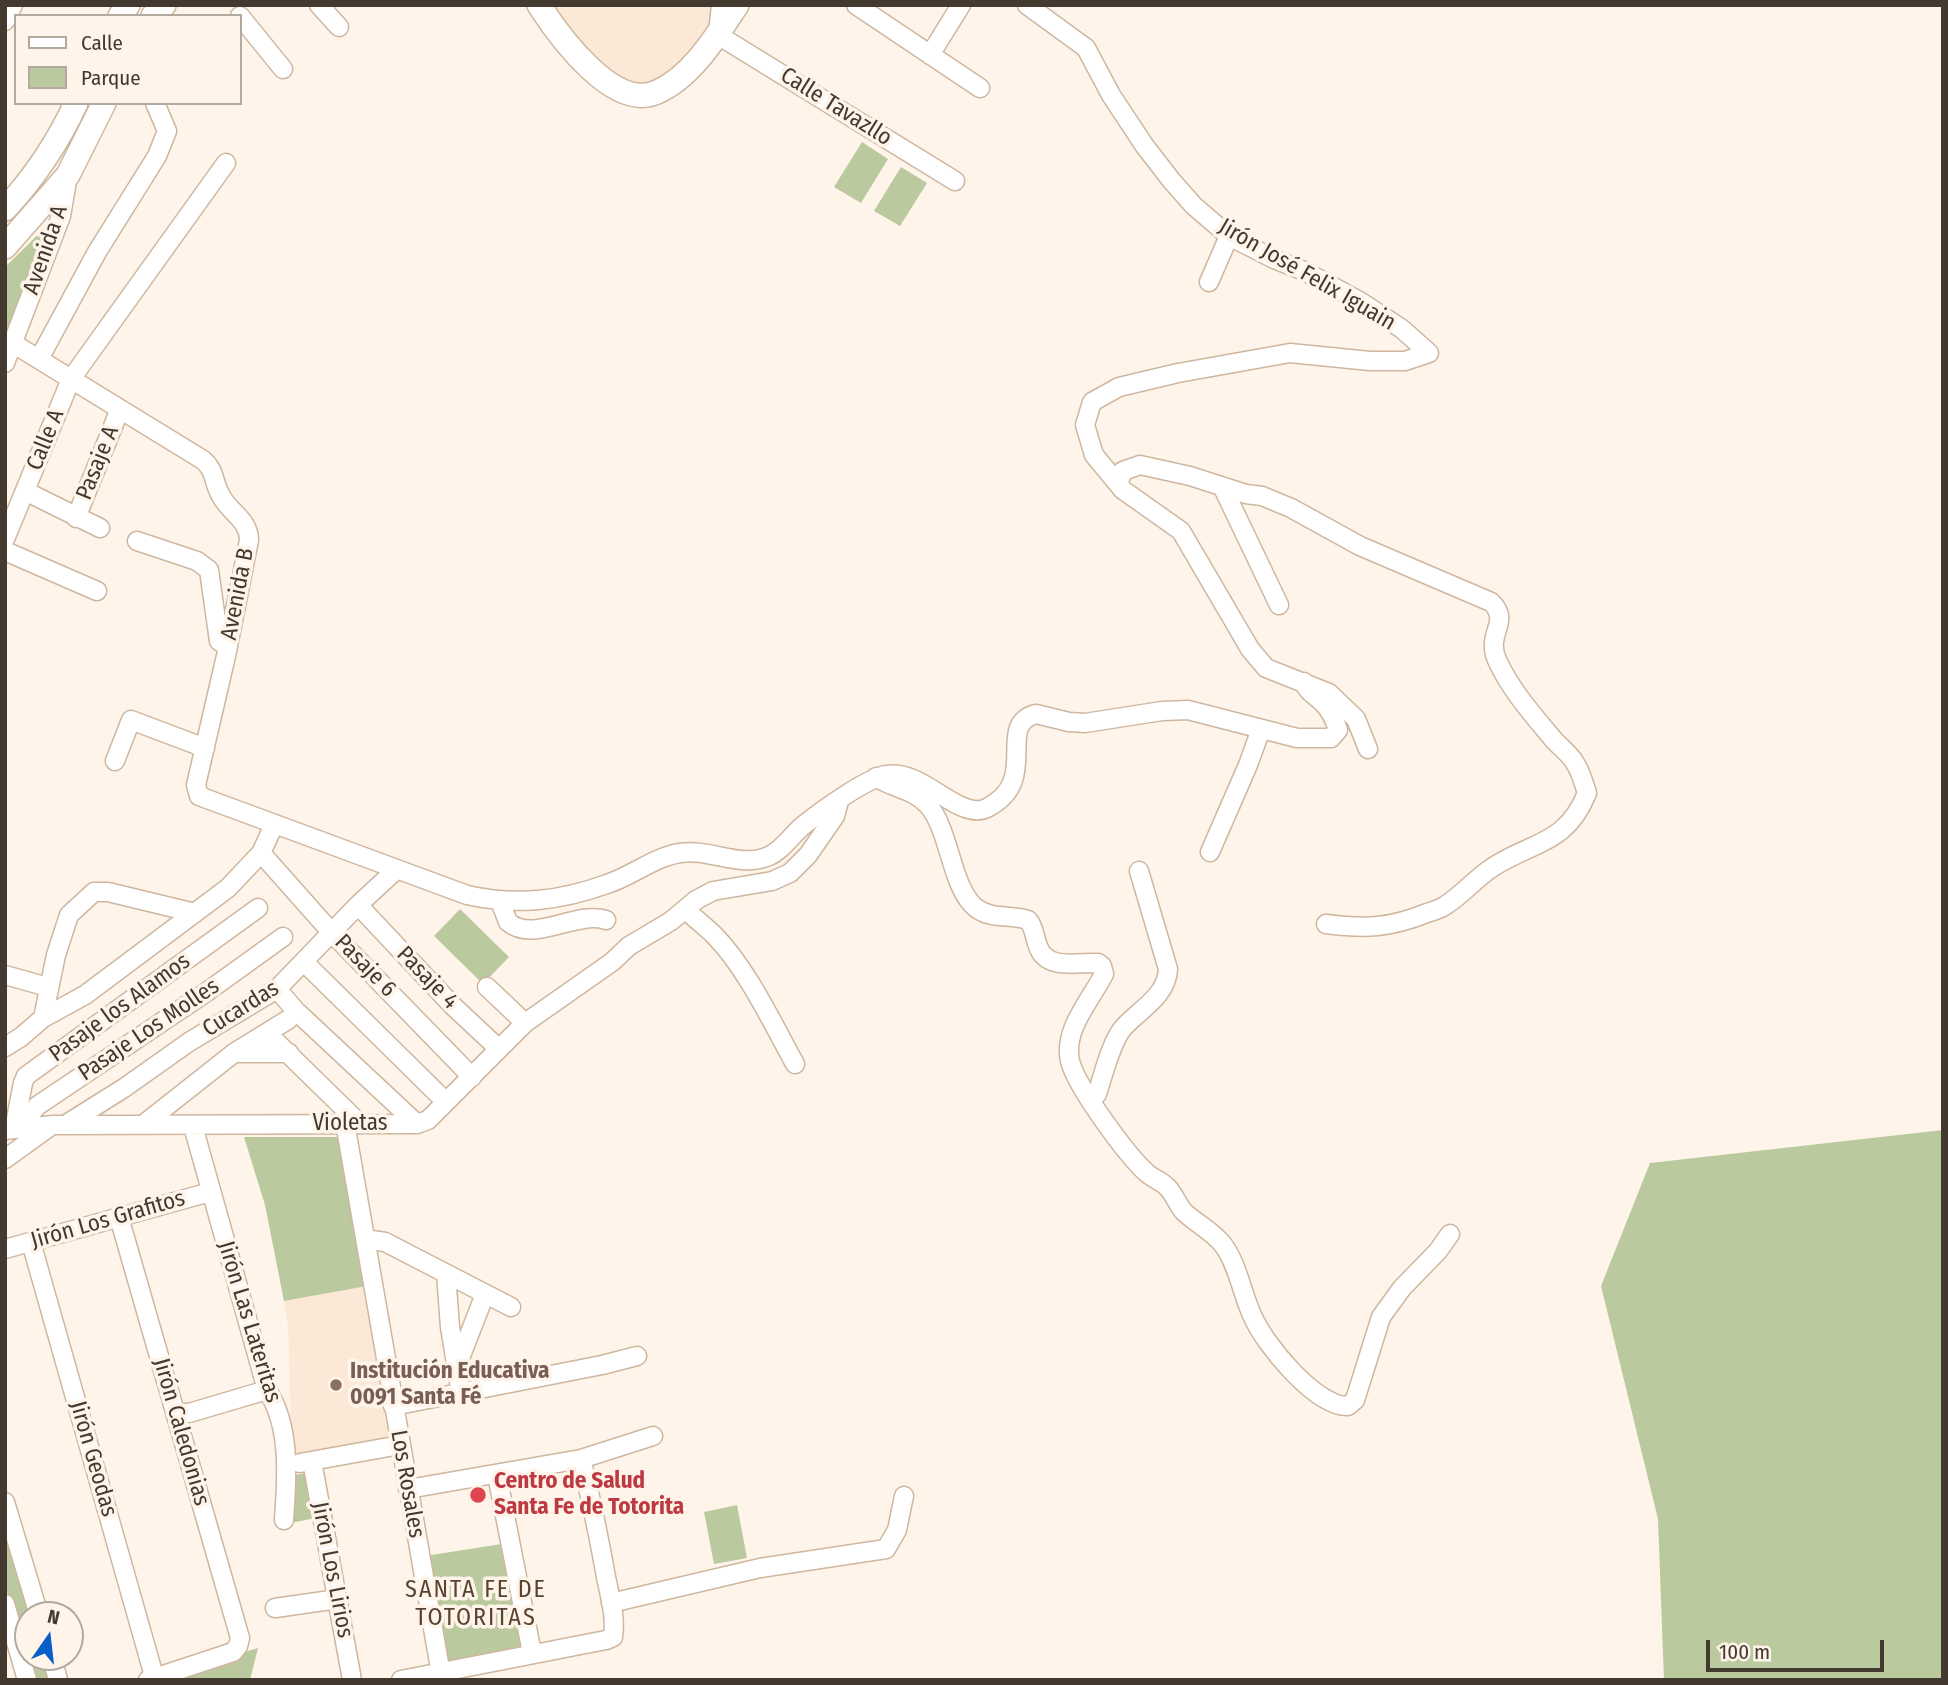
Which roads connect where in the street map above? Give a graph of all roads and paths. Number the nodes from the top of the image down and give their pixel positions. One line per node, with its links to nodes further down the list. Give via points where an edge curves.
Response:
1 (13, 5): 10 (street)
2 (319, 5): 11 (street)
3 (539, 5): 12 (main road, via 578,57 619,89 636,95 655,94 670,85)
4 (721, 5): 12 (street)
5 (737, 5): 12 (main road)
6 (856, 5): 13 (street)
7 (961, 5): 13 (street)
8 (1027, 5): 23 (street, Jirón José Felix Iguain, via 1086,48 1111,94 1171,180)
9 (242, 18): 14 (street)
10 (5, 21)
11 (339, 27)
12 (719, 33): 21 (street, Calle Tavazllo)
13 (930, 55): 15 (street)
14 (284, 69)
15 (980, 88)
16 (75, 105): 22 (main road, via 31,180)
17 (103, 105): 20 (main road)
18 (156, 105): 27 (street, via 167,131 157,156 83,276)
19 (226, 163): 29 (street, Calle A)
20 (68, 175): 24 (main road); 26 (street, Avenida A, via 61,216)
21 (955, 181)
22 (5, 208)
23 (1229, 236): 25 (street); 31 (street, Jirón José Felix Iguain, via 1361,302 1429,353 1405,361 1290,353 1119,387 1092,402 1085,425 1094,454)
24 (5, 247)
25 (1209, 282)
26 (13, 344): 27 (street, Avenida B); 28 (street, Avenida A)
27 (39, 359): 29 (street, Avenida B)
28 (5, 363)
29 (71, 379): 30 (street, Avenida B); 33 (street, Calle A)
30 (120, 409): 34 (street, Pasaje A); 41 (street, Avenida B, via 207,464 221,498 246,525 249,540)
31 (1118, 484): 32 (street, via 1123,471 1140,465); 42 (street, via 1181,531 1250,649 1266,668)
32 (1223, 488): 40 (street); 60 (street, via 1291,508 1360,546 1491,602 1501,618 1492,647 1497,662 1520,698 1575,763 1587,793 1580,812 1563,830 1493,867 1445,906 1401,924 1358,928)
33 (25, 491): 34 (street); 36 (street, Calle A)
34 (76, 518): 35 (street)
35 (100, 528)
36 (5, 539)
37 (138, 541): 41 (street, via 197,561 209,570 219,641)
38 (5, 551): 39 (street)
39 (97, 591)
40 (1279, 605)
41 (228, 646): 44 (street, Avenida B)
42 (1304, 682): 43 (street, via 1333,717 1338,730 1334,736 1297,738); 45 (street, via 1329,692 1356,719)
43 (1261, 729): 47 (street, via 1188,710 1085,723 1032,715 1017,731 1012,787 981,810 964,808 914,777); 50 (street)
44 (205, 748): 46 (street, via 131,720); 49 (street, Avenida B, via 196,785 199,796)
45 (1368, 749)
46 (115, 761)
47 (876, 777): 48 (street); 78 (street, via 911,792 930,807 965,894 977,908 1028,920 1040,953 1048,960 1102,966 1104,974 1069,1044 1071,1066)
48 (839, 801): 54 (street, via 771,855 738,860 678,853 607,884 537,902); 57 (street, Violetas, via 830,825 790,873 772,881 713,891)
49 (274, 825): 51 (street); 52 (street)
50 (1210, 852)
51 (261, 853): 58 (street, via 228,888); 61 (street, Pasaje 6)
52 (396, 870): 54 (street, via 453,891); 55 (street, Cucardas)
53 (1139, 871): 78 (street, via 1167,979 1119,1033 1097,1094)
54 (499, 901): 59 (street, via 508,922 523,930 592,918)
55 (358, 905): 61 (street, Cucardas); 73 (street, Pasaje 4)
56 (258, 908): 85 (street, Pasaje los Alamos, via 26,1076)
57 (685, 909): 70 (street, Violetas); 76 (street, via 729,955)
58 (195, 913): 65 (street, via 93,892 69,915); 68 (street, via 85,995)
59 (606, 920)
60 (1326, 924)
61 (332, 933): 63 (street, Cucardas); 77 (street, Pasaje 6)
62 (283, 937): 85 (street, Pasaje Los Molles, via 37,1106)
63 (305, 962): 67 (street, Cucardas); 79 (street)
64 (5, 975): 65 (street)
65 (48, 987): 68 (street)
66 (487, 987): 70 (street)
67 (277, 989): 81 (street); 82 (street, Cucardas)
68 (43, 1018): 72 (street)
69 (289, 1019): 71 (street)
70 (525, 1023): 73 (street, Violetas)
71 (267, 1032): 74 (street); 75 (street)
72 (5, 1046)
73 (499, 1049): 77 (street, Violetas)
74 (234, 1054): 75 (street); 83 (street)
75 (289, 1054): 80 (street)
76 (795, 1064)
77 (471, 1077): 79 (street, Violetas)
78 (1091, 1099): 89 (street, via 1133,1159 1167,1186 1186,1214 1225,1247 1253,1318 1289,1369 1338,1407 1355,1400 1381,1317 1391,1301)
79 (446, 1102): 81 (street, Violetas)
80 (352, 1123): 81 (street, Violetas); 84 (street, Violetas); 90 (street, Los Rosales)
81 (417, 1124)
82 (59, 1125): 83 (street, Violetas); 85 (street, Violetas); 86 (street, Cucardas)
83 (144, 1125): 84 (street, Violetas)
84 (193, 1126): 87 (street, Jirón Las Lateritas)
85 (13, 1129)
86 (5, 1159)
87 (210, 1192): 88 (street, Jirón Los Grafitos); 98 (street, Jirón Las Lateritas)
88 (119, 1217): 91 (street, Jirón Los Grafitos); 101 (street, Jirón Caledonias)
89 (1450, 1234)
90 (365, 1239): 93 (street, via 385,1242); 100 (street, Los Rosales)
91 (31, 1242): 92 (street, Jirón Los Grafitos); 119 (street, Jirón Geodas)
92 (5, 1249)
93 (446, 1273): 94 (street); 97 (street)
94 (485, 1294): 95 (street); 97 (street)
95 (511, 1307)
96 (637, 1356): 99 (street)
97 (457, 1366): 99 (street)
98 (267, 1390): 101 (street); 106 (street, Jirón Las Lateritas, via 276,1405)
99 (461, 1394): 100 (street)
100 (393, 1406): 103 (street, Los Rosales)
101 (175, 1413): 119 (street, Jirón Caledonias, via 240,1638 233,1652)
102 (653, 1436): 104 (street)
103 (400, 1445): 105 (street); 108 (street, Los Rosales)
104 (581, 1459): 107 (street); 114 (street)
105 (312, 1461): 106 (street); 112 (street, Jirón Los Lirios)
106 (288, 1465): 111 (street, Jirón Las Lateritas)
107 (497, 1475): 108 (street); 117 (street)
108 (408, 1489): 118 (street, Los Rosales)
109 (904, 1496): 114 (street, via 897,1530 887,1549 760,1567)
110 (5, 1502): 113 (street)
111 (284, 1520)
112 (338, 1599): 116 (street); 121 (street, Jirón Los Lirios)
113 (35, 1601)
114 (611, 1603): 117 (street, via 613,1637)
115 (5, 1604): 120 (street)
116 (275, 1608)
117 (532, 1653): 118 (street)
118 (441, 1676): 122 (street)
119 (151, 1678)
120 (26, 1680)
121 (352, 1680)
122 (401, 1680)

